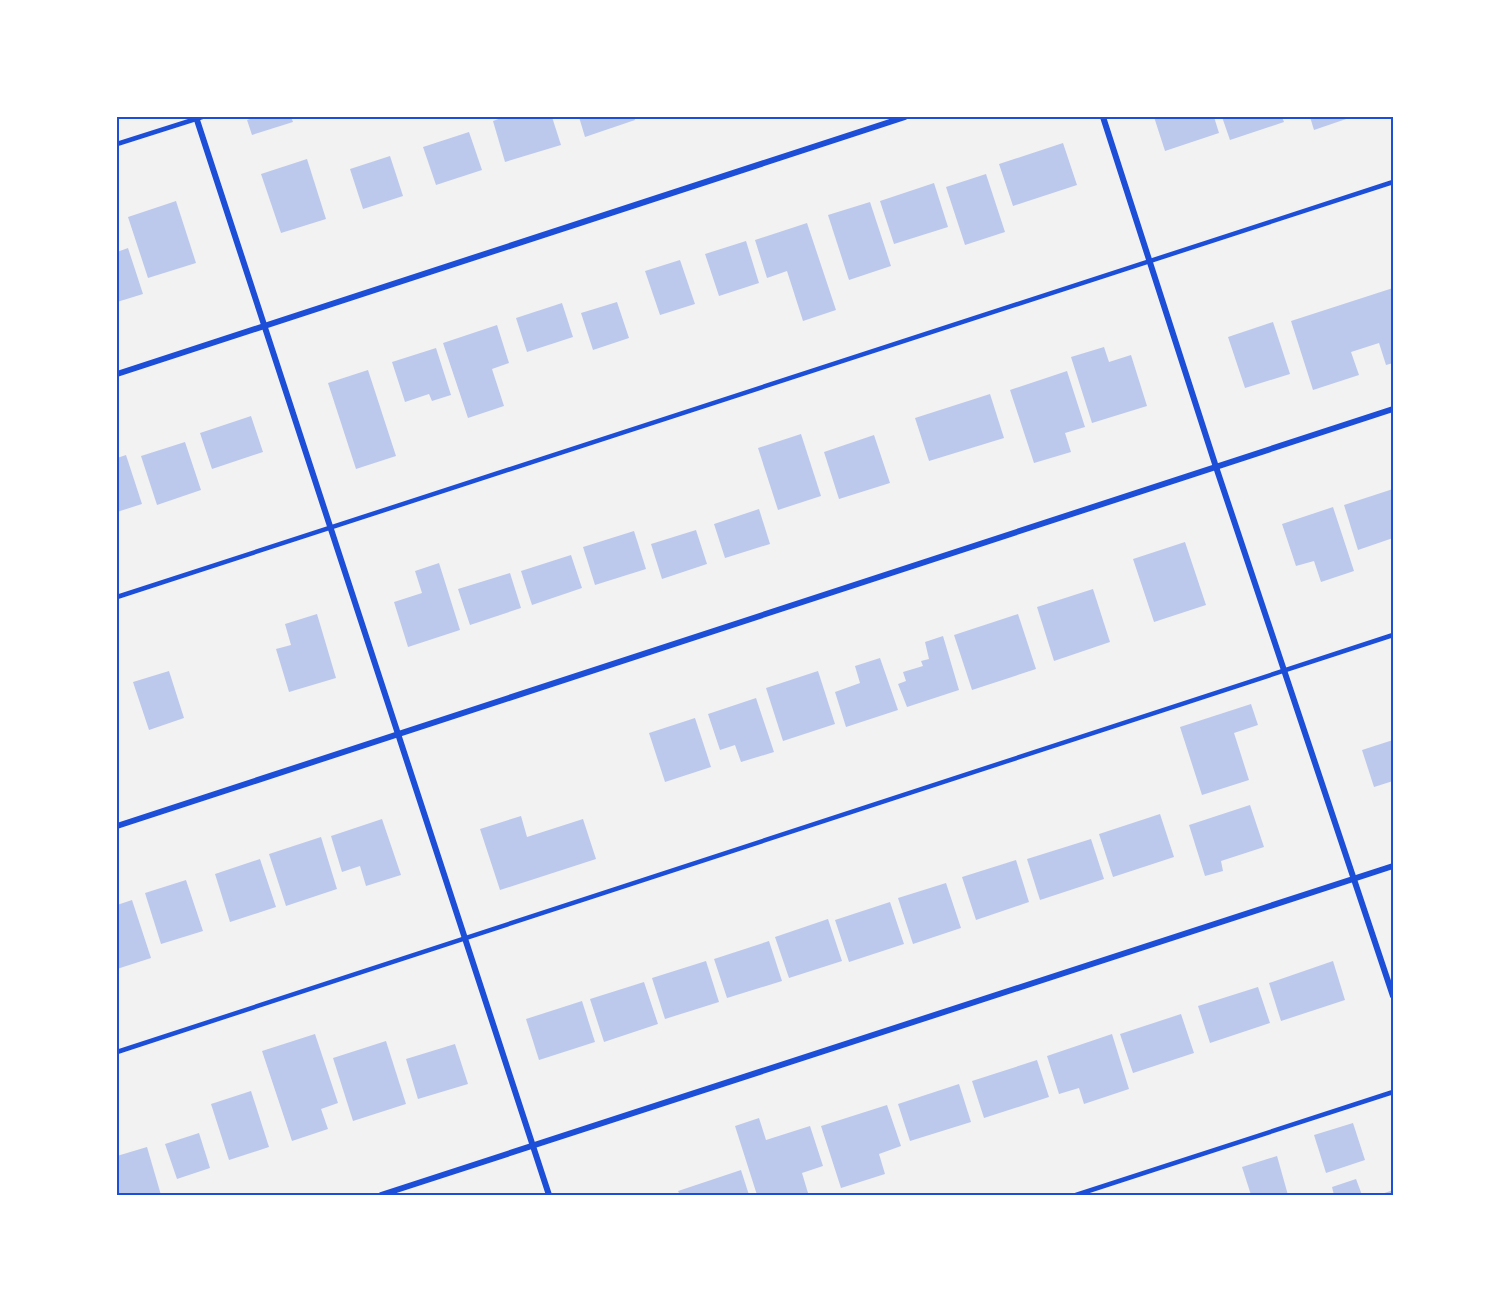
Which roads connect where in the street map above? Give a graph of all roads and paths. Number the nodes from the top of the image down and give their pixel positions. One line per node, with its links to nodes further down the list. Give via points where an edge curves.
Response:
1 (904, 117): 7 (street)
2 (1103, 117): 6 (street)
3 (198, 118): 4 (lane); 7 (street)
4 (117, 144)
5 (1393, 182): 6 (lane)
6 (1149, 261): 10 (street); 11 (lane)
7 (264, 326): 8 (street); 11 (street)
8 (117, 374)
9 (1393, 410): 10 (street)
10 (1216, 467): 14 (street); 15 (street)
11 (330, 528): 12 (lane); 15 (street)
12 (117, 597)
13 (1393, 635): 14 (lane)
14 (1284, 671): 18 (street); 19 (lane)
15 (398, 734): 16 (street); 19 (street)
16 (117, 826)
17 (1393, 866): 18 (street)
18 (1354, 879): 20 (street); 23 (street)
19 (465, 939): 21 (lane); 23 (street)
20 (1393, 996)
21 (117, 1052)
22 (1393, 1092): 26 (lane)
23 (533, 1146): 24 (street); 25 (street)
24 (381, 1195)
25 (549, 1195)
26 (1076, 1195)

